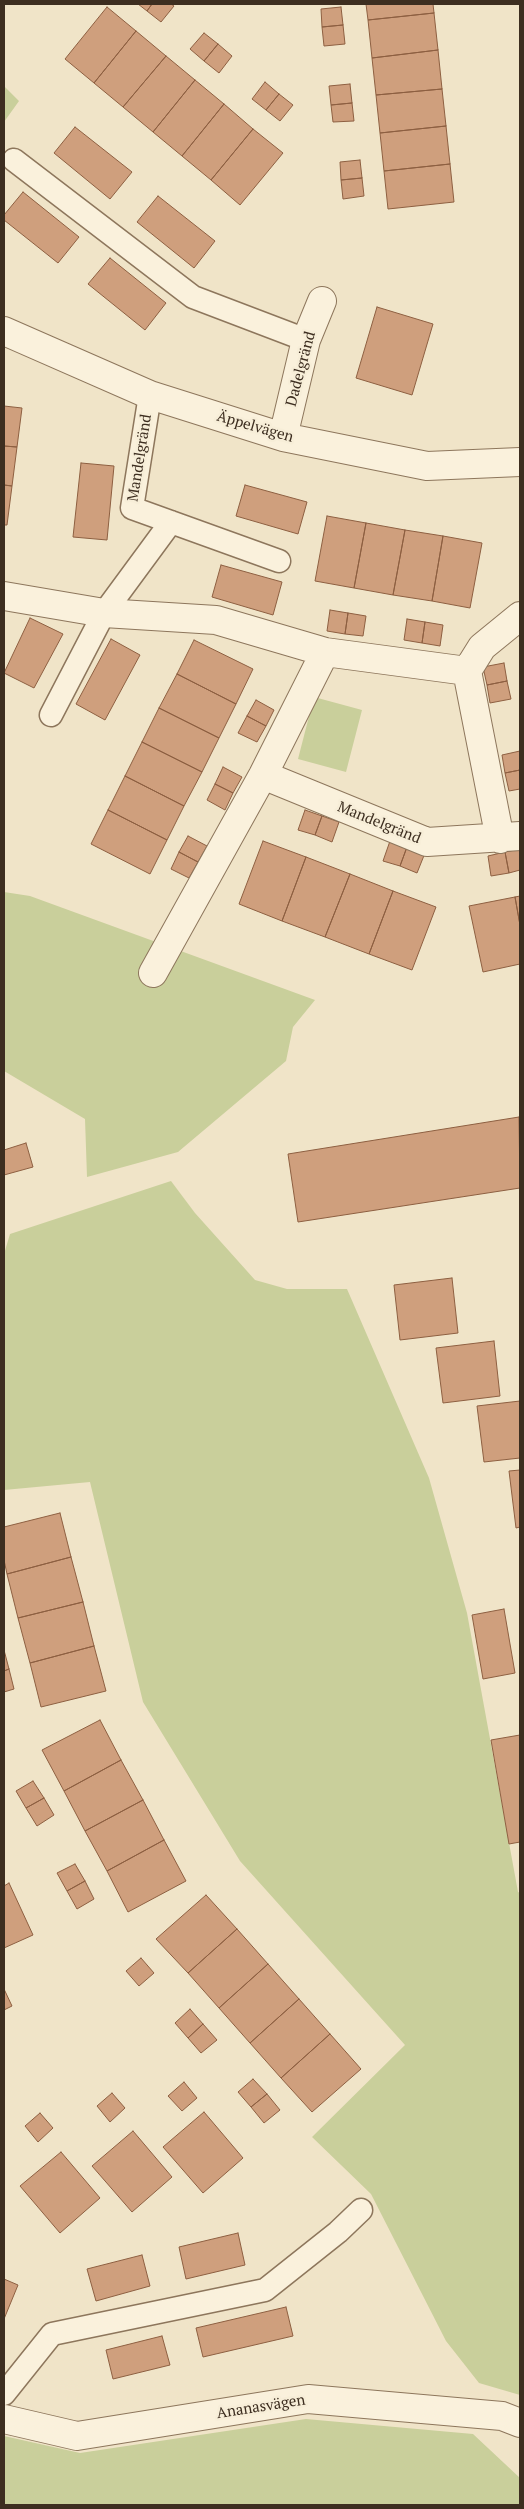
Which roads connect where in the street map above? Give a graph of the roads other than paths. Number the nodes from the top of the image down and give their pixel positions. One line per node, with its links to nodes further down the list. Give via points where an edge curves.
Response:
1 (14, 160): 4 (lane, via 192,296)
2 (322, 301): 4 (street, Dadelgränd)
3 (4, 331): 5 (street, Äppelvägen)
4 (306, 340): 6 (street, Dadelgränd)
5 (150, 395): 6 (street, Äppelvägen); 8 (lane, Mandelgränd, via 132,508)
6 (283, 437): 7 (street, Äppelvägen, via 427,466)
7 (520, 462)
8 (172, 522): 9 (lane, Mandelgränd); 11 (lane)
9 (279, 561)
10 (4, 596): 11 (street)
11 (104, 614): 13 (street, via 216,620); 15 (lane)
12 (520, 616): 14 (street, via 482,647)
13 (325, 652): 14 (street); 16 (street)
14 (467, 671): 17 (street, Mandelgränd)
15 (51, 715)
16 (263, 776): 17 (street, Mandelgränd, via 426,842); 18 (street)
17 (510, 838)
18 (153, 973)
19 (361, 2210): 20 (lane, via 265,2290 52,2334)
20 (4, 2394)
21 (4, 2419): 22 (street, Ananasvägen, via 76,2436 308,2399 502,2416)
22 (520, 2423)

